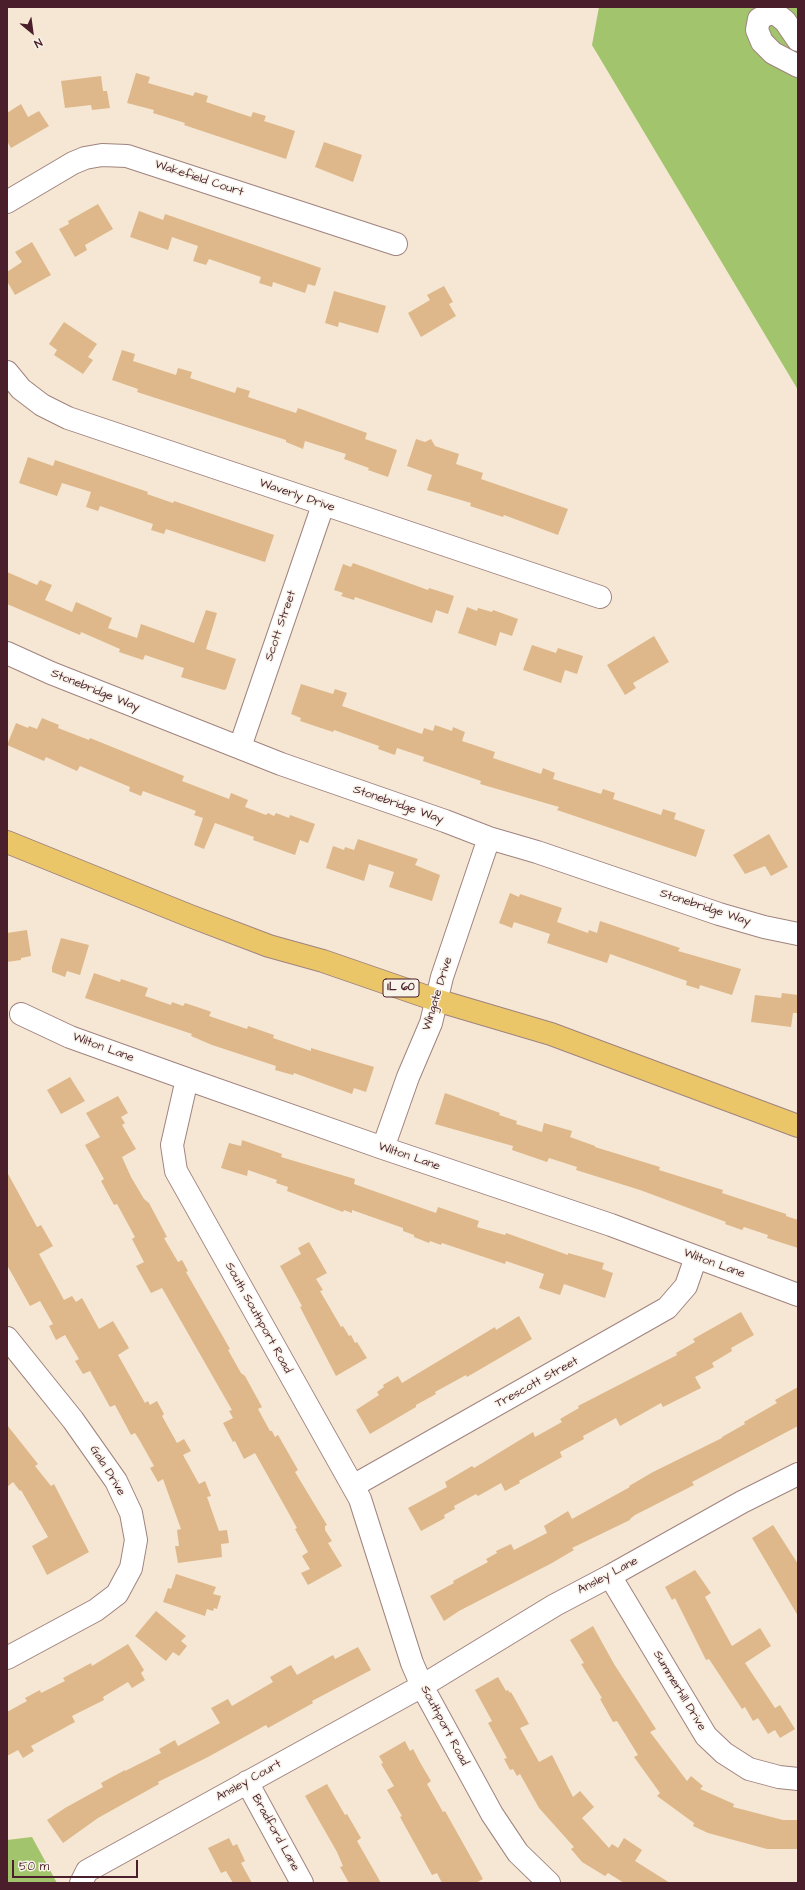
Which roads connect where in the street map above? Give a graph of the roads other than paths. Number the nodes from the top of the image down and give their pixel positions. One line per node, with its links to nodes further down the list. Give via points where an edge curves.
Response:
1 (782, 10): 2 (street, via 785,21); 3 (street, via 760,19 757,30 762,42 773,53)
2 (796, 31)
3 (798, 66)
4 (7, 202): 5 (street, Wakefield Court, via 85,158 102,155 127,156)
5 (396, 244)
6 (7, 372): 7 (street, Waverly Drive, via 21,389 42,405 68,418)
7 (323, 505): 8 (street, Waverly Drive); 10 (street, Scott Street)
8 (600, 597)
9 (7, 653): 10 (street, Stonebridge Way, via 183,727)
10 (240, 747): 11 (street, Stonebridge Way)
11 (489, 838): 13 (street, Stonebridge Way, via 727,916); 14 (street, Wingate Drive)
12 (7, 842): 14 (main road, IL 60, via 269,946 323,961)
13 (798, 934)
14 (436, 1000): 17 (main road, IL 60, via 551,1034); 18 (street, Wingate Drive, via 430,1023)
15 (21, 1014): 16 (street, Wilton Lane, via 70,1037)
16 (187, 1079): 18 (street, Wilton Lane); 23 (street, South Southport Road, via 172,1145 176,1171)
17 (798, 1126)
18 (383, 1148): 19 (street, Wilton Lane, via 611,1225)
19 (696, 1257): 20 (street, Wilton Lane); 23 (street, Trescott Street, via 686,1286 667,1308)
20 (798, 1295)
21 (7, 1338): 26 (street, Gala Drive, via 73,1420 116,1481 131,1512 136,1540 131,1568 117,1594 96,1610)
22 (797, 1477): 25 (street, Ansley Lane, via 742,1502)
23 (353, 1486): 24 (street, South Southport Road, via 360,1499)
24 (376, 1550): 27 (street, Southport Road, via 412,1663)
25 (610, 1576): 27 (street, Ansley Lane, via 534,1616); 28 (street, Summerhill Drive, via 706,1736 724,1753 749,1769)
26 (7, 1658)
27 (422, 1686): 29 (street, Ansley Court); 32 (street, Southport Road, via 492,1814 518,1852)
28 (798, 1779)
29 (247, 1782): 30 (street, Ansley Court, via 87,1871); 31 (street, Bradford Lane)
30 (81, 1883)
31 (302, 1883)
32 (549, 1883)

